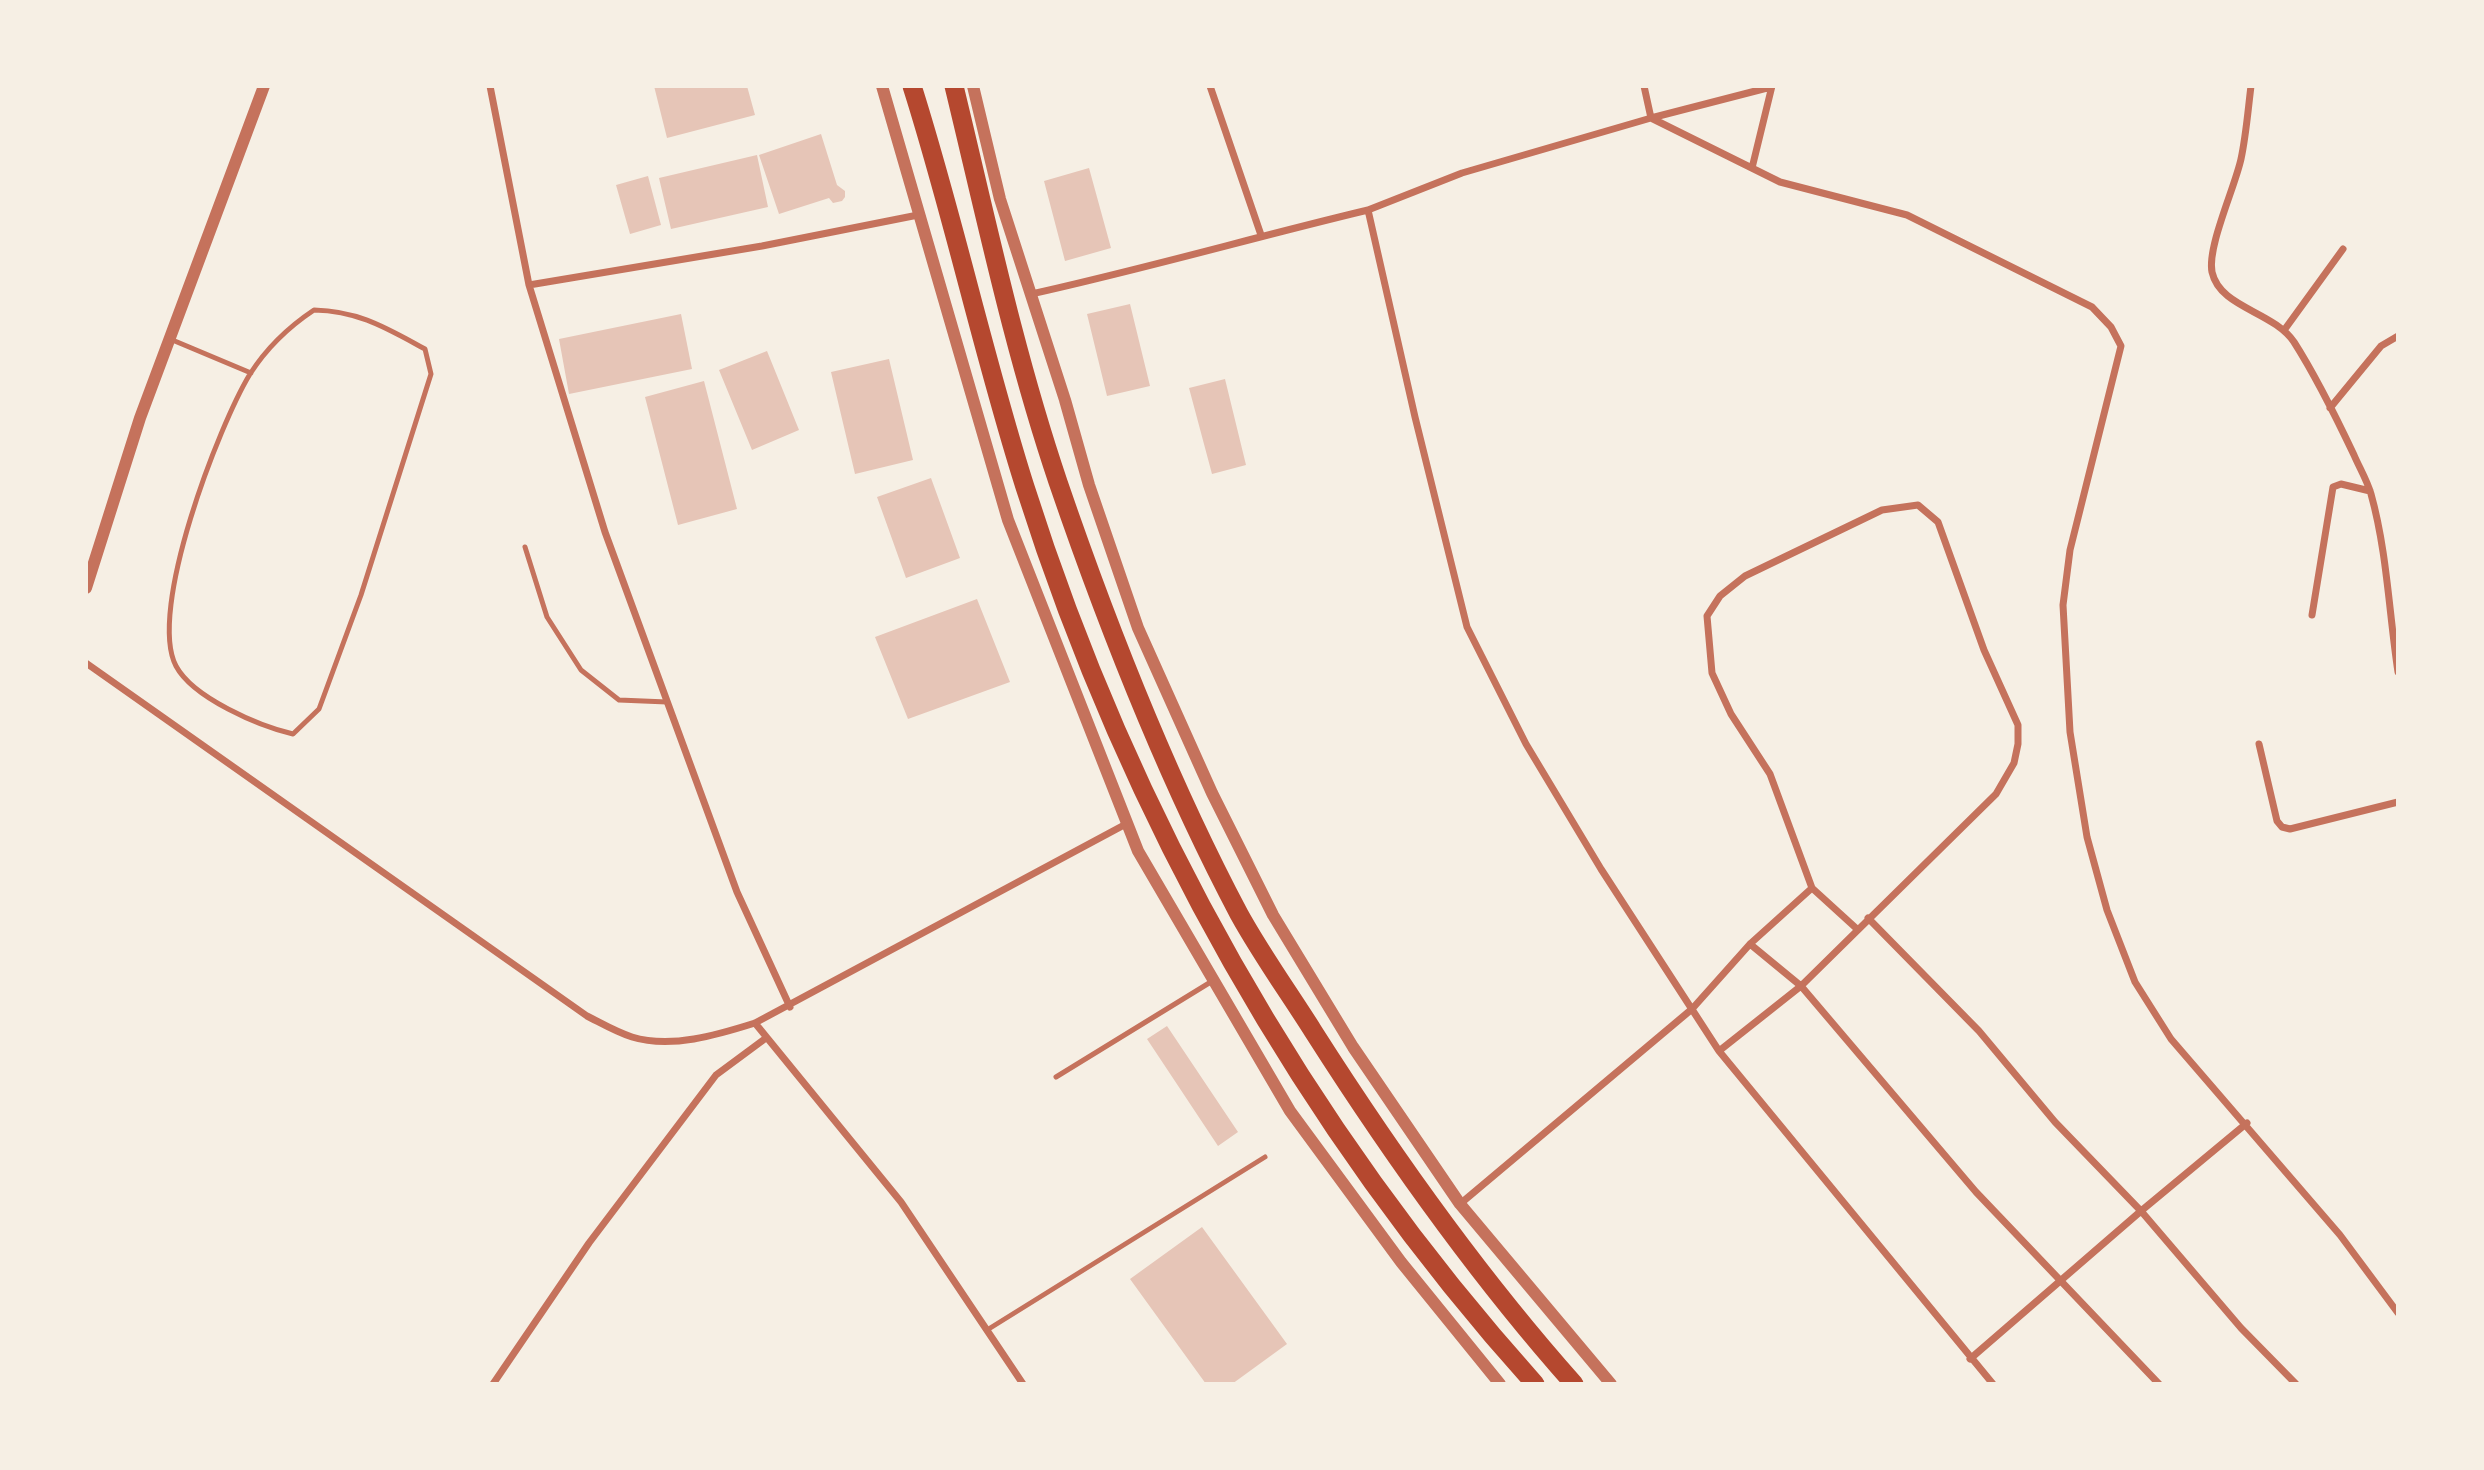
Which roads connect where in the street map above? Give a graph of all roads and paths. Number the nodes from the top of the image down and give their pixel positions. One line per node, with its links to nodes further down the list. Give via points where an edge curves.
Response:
1 (264, 86): 20 (street)
2 (489, 86): 16 (street)
3 (882, 86): 13 (street)
4 (910, 86): 56 (highway, via 1025,487 1059,584 1097,686 1196,900 1328,1119 1426,1252)
5 (959, 86): 17 (street); 57 (highway, via 1000,286 1057,479 1152,726 1240,915 1372,1124)
6 (1210, 86): 14 (street)
7 (1644, 86): 10 (street)
8 (2251, 86): 18 (street, via 2241,159 2211,270 2218,288 2230,299)
9 (1772, 87): 10 (street); 11 (street)
10 (1651, 118): 11 (street); 12 (street, via 1462,173)
11 (1752, 168): 45 (street, via 1780,182 1907,215 2092,307 2121,346 2070,550 2063,605 2070,732 2085,824 2107,910 2135,982 2171,1039)
12 (1368, 210): 14 (street); 40 (street, via 1468,627 1526,744)
13 (918, 215): 16 (street); 32 (street, via 1008,520)
14 (1261, 235): 17 (street, via 1160,265)
15 (2343, 249): 18 (street)
16 (529, 285): 29 (street, via 605,532)
17 (1031, 294): 47 (street, via 1138,628 1212,793 1273,915 1340,1025)
18 (2285, 329): 22 (street)
19 (2398, 336): 22 (street, via 2381,346)
20 (170, 339): 21 (lane); 25 (street)
21 (251, 373): 21 (lane, via 212,449 181,551 169,631 175,665 191,685 276,730 293,734 319,709 432,374 425,349 379,324 343,311 314,310 296,322)
22 (2330, 408): 23 (street)
23 (2370, 491): 26 (street, via 2341,484 2333,487); 28 (street, via 2384,554)
24 (525, 547): 29 (lane, via 547,617 581,670 619,700)
25 (86, 588)
26 (2312, 615)
27 (86, 663): 41 (street, via 587,1016 632,1037 666,1042 717,1035)
28 (2398, 672)
29 (667, 702): 39 (street, via 737,892)
30 (2259, 744): 31 (street, via 2282,827 2290,829)
31 (2398, 802)
32 (1126, 824): 37 (street); 39 (street)
33 (1812, 888): 34 (street, via 1770,774 1731,715 1712,673 1707,616 1720,596 1745,576 1882,510 1918,506 1938,522 1984,650 2018,725 2018,744 2014,763 1996,794); 35 (street); 36 (street)
34 (1868, 918): 35 (street); 48 (street, via 1979,1031 2055,1122)
35 (1857, 929): 38 (street)
36 (1750, 944): 38 (street); 40 (street)
37 (1213, 980): 44 (lane); 55 (street, via 1290,1111 1401,1262)
38 (1801, 986): 43 (street); 49 (street)
39 (790, 1007): 41 (street)
40 (1692, 1009): 43 (street); 47 (street)
41 (755, 1023): 42 (street)
42 (766, 1038): 51 (street, via 901,1202); 53 (street, via 716,1075 589,1243)
43 (1719, 1051): 52 (street)
44 (1056, 1077)
45 (2246, 1123): 48 (street); 50 (street)
46 (1265, 1157): 51 (lane)
47 (1460, 1204): 58 (street)
48 (2141, 1211): 49 (street); 61 (street, via 2241,1328)
49 (2059, 1282): 52 (street); 60 (street)
50 (2398, 1313)
51 (987, 1330): 54 (street)
52 (1970, 1359): 59 (street)
53 (493, 1384)
54 (1023, 1384)
55 (1500, 1384)
56 (1535, 1384)
57 (1574, 1384)
58 (1611, 1384)
59 (1993, 1384)
60 (2159, 1384)
61 (2296, 1384)

